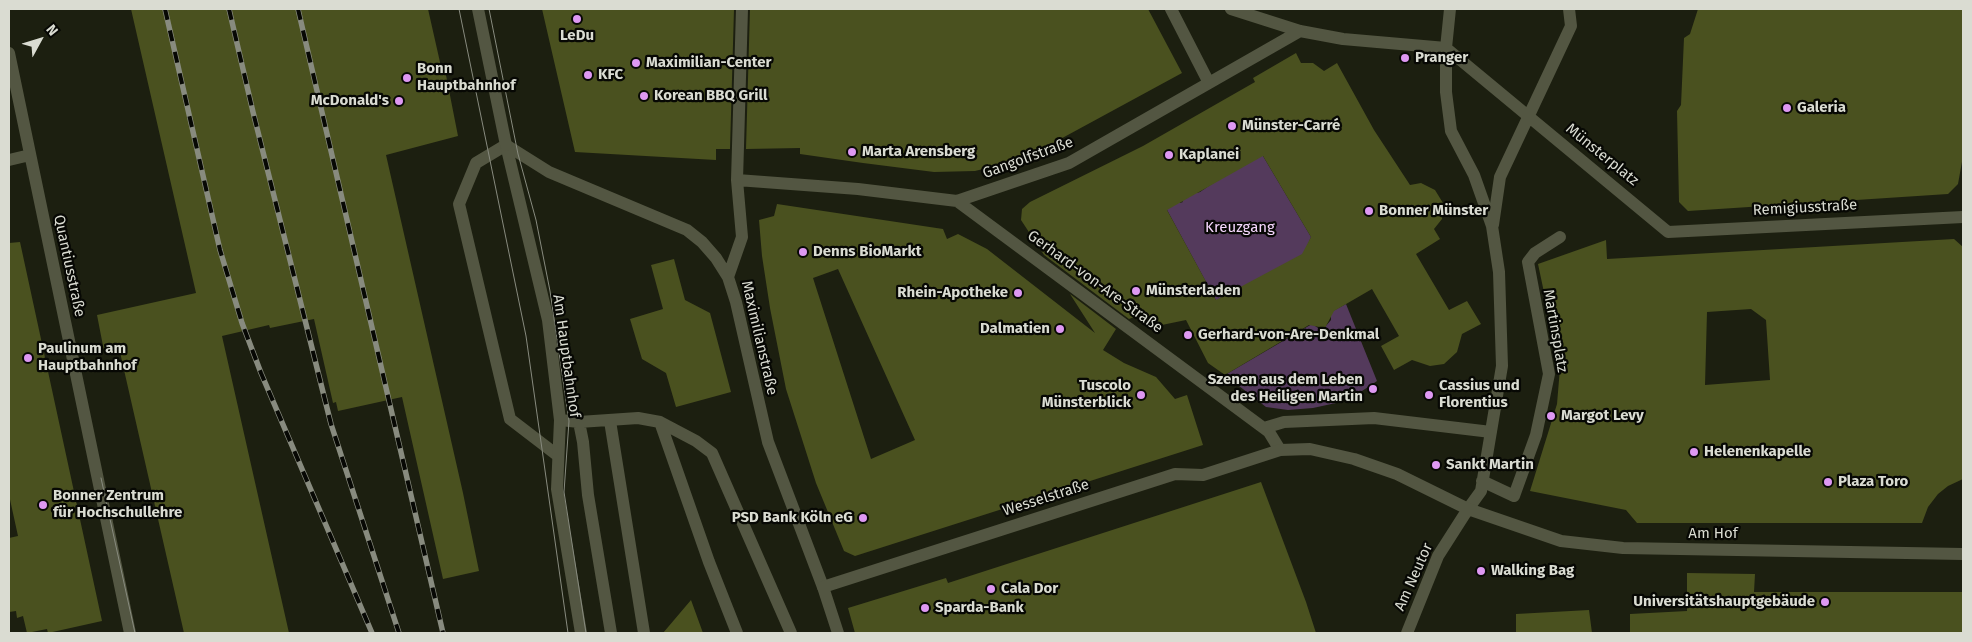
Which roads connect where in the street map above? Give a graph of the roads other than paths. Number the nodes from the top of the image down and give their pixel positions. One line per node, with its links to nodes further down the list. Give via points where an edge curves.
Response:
1 (478, 9): 12 (street, Am Hauptbahnhof)
2 (742, 9): 15 (street, Maximilianstraße)
3 (1171, 9): 10 (street)
4 (1231, 9): 7 (street)
5 (1450, 9): 8 (street)
6 (1569, 9): 11 (street, via 1571,26)
7 (1300, 31): 8 (street, via 1343,39); 10 (street, Gangolfstraße)
8 (1446, 48): 11 (street, Münsterplatz); 19 (street, via 1450,131 1474,175)
9 (9, 53): 13 (street, Quantiusstraße)
10 (1208, 83): 16 (street, Gangolfstraße, via 1069,164)
11 (1530, 118): 18 (street, Münsterplatz); 19 (street, via 1500,177)
12 (506, 145): 21 (street, via 549,172 687,230 716,258); 22 (street, Am Hauptbahnhof, via 548,320); 29 (street, via 476,163 459,204 510,419)
13 (30, 155): 14 (street); 34 (street, Quantiusstraße)
14 (9, 160)
15 (737, 180): 16 (street, Gangolfstraße, via 858,189); 21 (street, Maximilianstraße, via 742,237)
16 (956, 201): 26 (street, Gerhard-von-Are-Straße)
17 (1963, 217): 18 (street, Remigiusstraße, via 1668,232)
18 (1653, 218)
19 (1492, 226): 27 (street, via 1498,272 1502,366)
20 (1560, 237): 30 (street, Martinsplatz, via 1535,252 1528,262 1549,374 1536,435 1514,496)
21 (728, 277): 33 (street, Maximilianstraße, via 768,442)
22 (560, 420): 24 (street); 29 (street, Am Hauptbahnhof)
23 (610, 421): 24 (street); 25 (street, via 638,418); 37 (street)
24 (579, 422): 36 (street)
25 (660, 422): 38 (street); 39 (street, via 712,453)
26 (1264, 428): 27 (street, via 1284,422 1374,418); 28 (street, Gerhard-von-Are-Straße)
27 (1491, 432): 30 (street)
28 (1280, 450): 31 (street, via 1310,449 1354,459 1397,474); 33 (street, Wesselstraße, via 1203,475 1175,474)
29 (557, 455): 35 (street, Am Hauptbahnhof, via 557,489)
30 (1482, 481): 31 (street, via 1481,491)
31 (1468, 509): 32 (street, Am Hof, via 1561,541 1623,548); 41 (street, Am Neutor, via 1438,556)
32 (1963, 554)
33 (823, 587): 40 (street, Maximilianstraße)
34 (130, 633)
35 (580, 633)
36 (611, 633)
37 (644, 633)
38 (737, 633)
39 (791, 633)
40 (838, 633)
41 (1407, 633)

